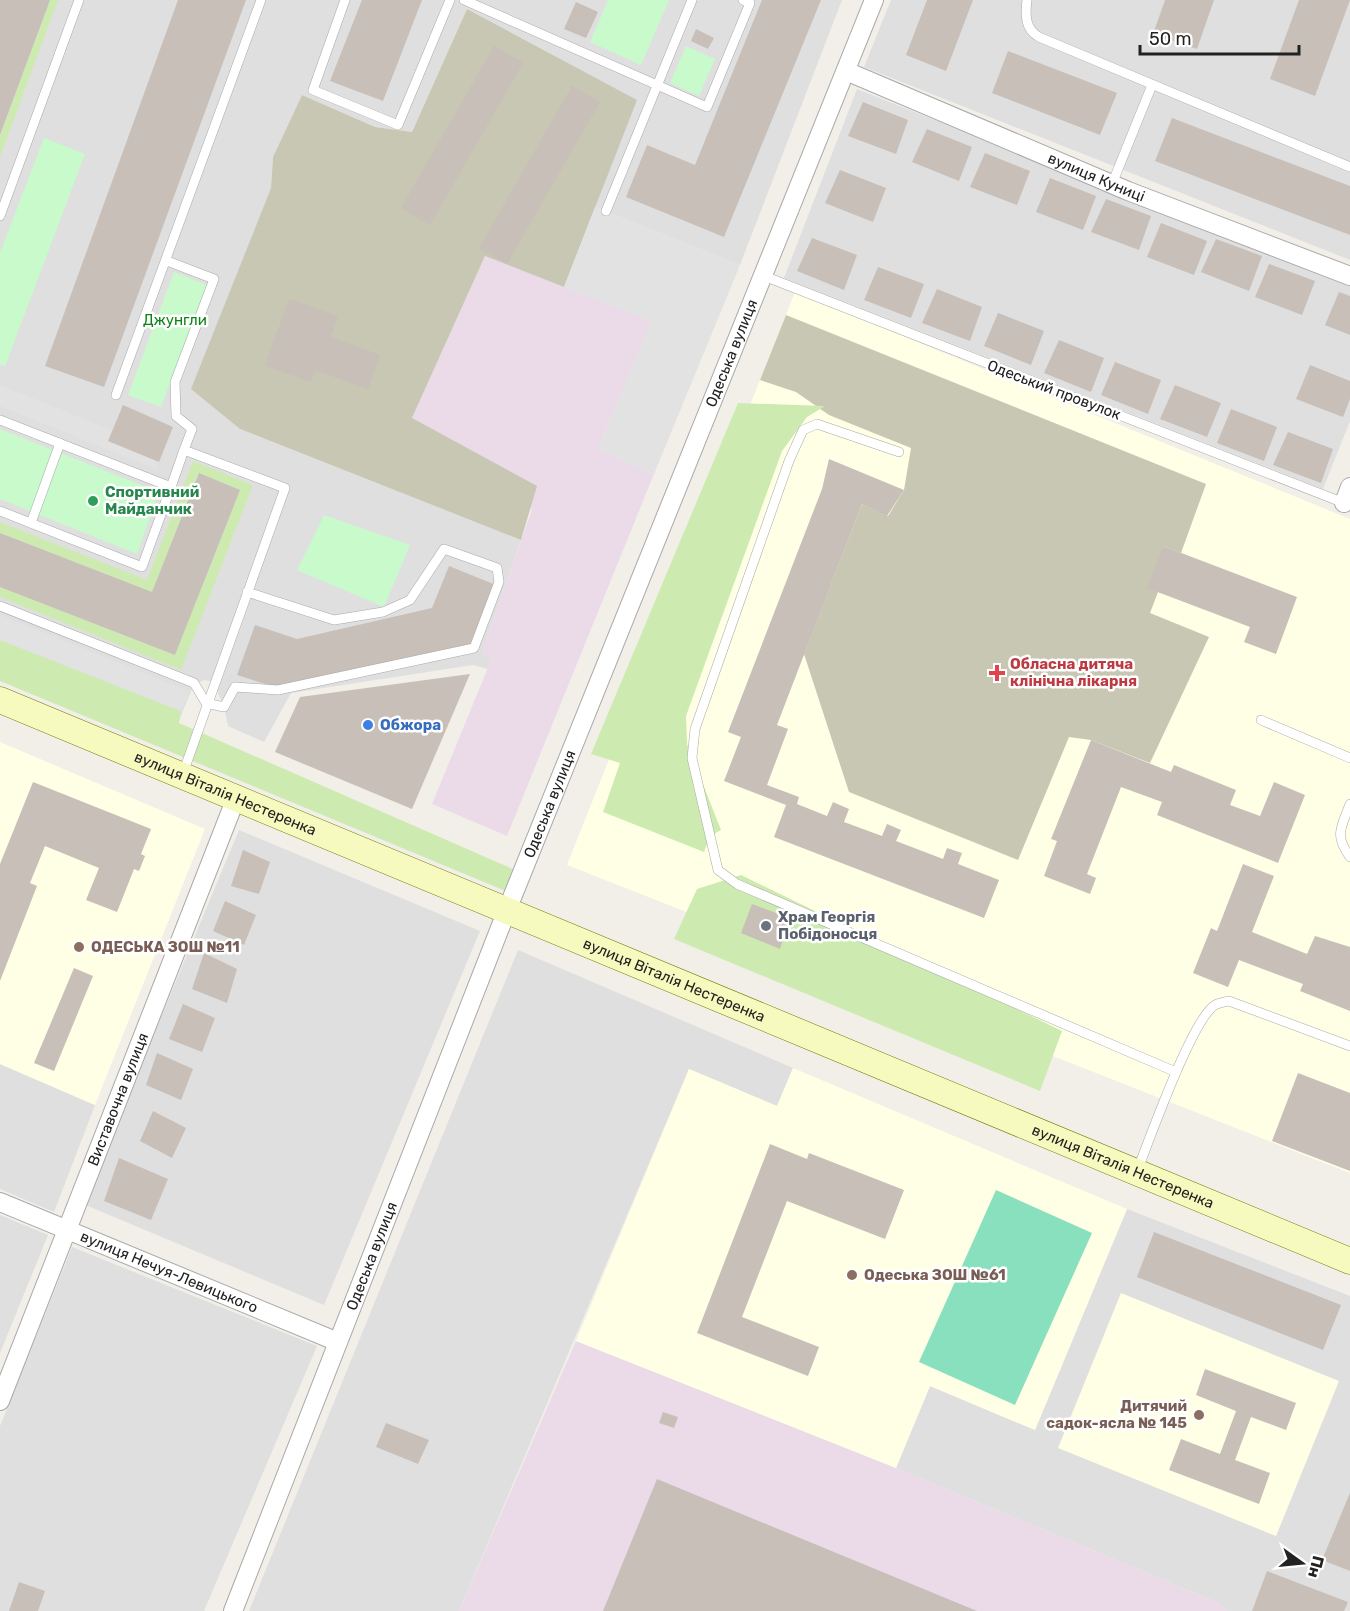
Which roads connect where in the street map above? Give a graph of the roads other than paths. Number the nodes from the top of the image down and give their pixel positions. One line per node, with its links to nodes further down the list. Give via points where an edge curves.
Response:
1 (79, 0): 16 (lane)
2 (261, 0): 17 (lane)
3 (345, 0): 4 (lane, via 313,90 398,124)
4 (450, 0)
5 (464, 0): 11 (lane)
6 (692, 0): 11 (lane)
7 (743, 0): 11 (lane, via 750,3 706,107)
8 (874, 0): 10 (street, Одеська вулиця)
9 (1027, 0): 12 (lane, via 1025,18 1032,33)
10 (846, 71): 14 (street, вулиця Куниці); 18 (street, Одеська вулиця)
11 (656, 85): 15 (lane)
12 (1152, 85): 13 (lane); 14 (lane)
13 (1350, 167)
14 (1112, 184): 19 (street, вулиця Куниці)
15 (606, 211)
16 (0, 216)
17 (167, 261): 20 (lane); 23 (lane, via 214,279 176,382 177,416 192,429)
18 (764, 276): 26 (lane, Одеський провулок); 39 (street, Одеська вулиця)
19 (1350, 276)
20 (116, 395)
21 (0, 420): 22 (lane)
22 (60, 443): 25 (lane); 28 (lane)
23 (184, 450): 25 (lane); 29 (lane, via 285,489)
24 (899, 452): 41 (lane, via 817,424 803,430 789,461 694,729 692,758 718,870 737,884)
25 (171, 487): 28 (lane, via 142,567)
26 (1347, 495)
27 (0, 511): 28 (lane)
28 (31, 523)
29 (247, 591): 32 (lane); 32 (lane, via 334,620 383,612 410,600 444,549 497,568 499,582 474,648 278,690 235,687 224,707)
30 (0, 606): 32 (lane, via 194,683)
31 (0, 700): 35 (main road, вулиця Віталія Нестеренка)
32 (206, 703): 35 (lane)
33 (1260, 720): 34 (lane)
34 (1350, 758)
35 (182, 776): 36 (main road, вулиця Віталія Нестеренка)
36 (236, 798): 39 (main road, вулиця Віталія Нестеренка); 44 (street, Виставочна вулиця)
37 (1350, 804): 38 (lane, via 1339,833)
38 (1350, 857)
39 (507, 910): 42 (main road, вулиця Віталія Нестеренка); 46 (street, Одеська вулиця)
40 (1350, 1047): 41 (lane, via 1229,1001 1215,1005 1204,1018)
41 (1176, 1072): 42 (lane)
42 (1137, 1172): 45 (main road, вулиця Віталія Нестеренка)
43 (0, 1202): 44 (street, вулиця Нечуя-Левицького)
44 (66, 1230): 46 (street, вулиця Нечуя-Левицького); 47 (street, Виставочна вулиця)
45 (1350, 1261)
46 (338, 1342): 48 (street, Одеська вулиця)
47 (0, 1401)
48 (233, 1611)

